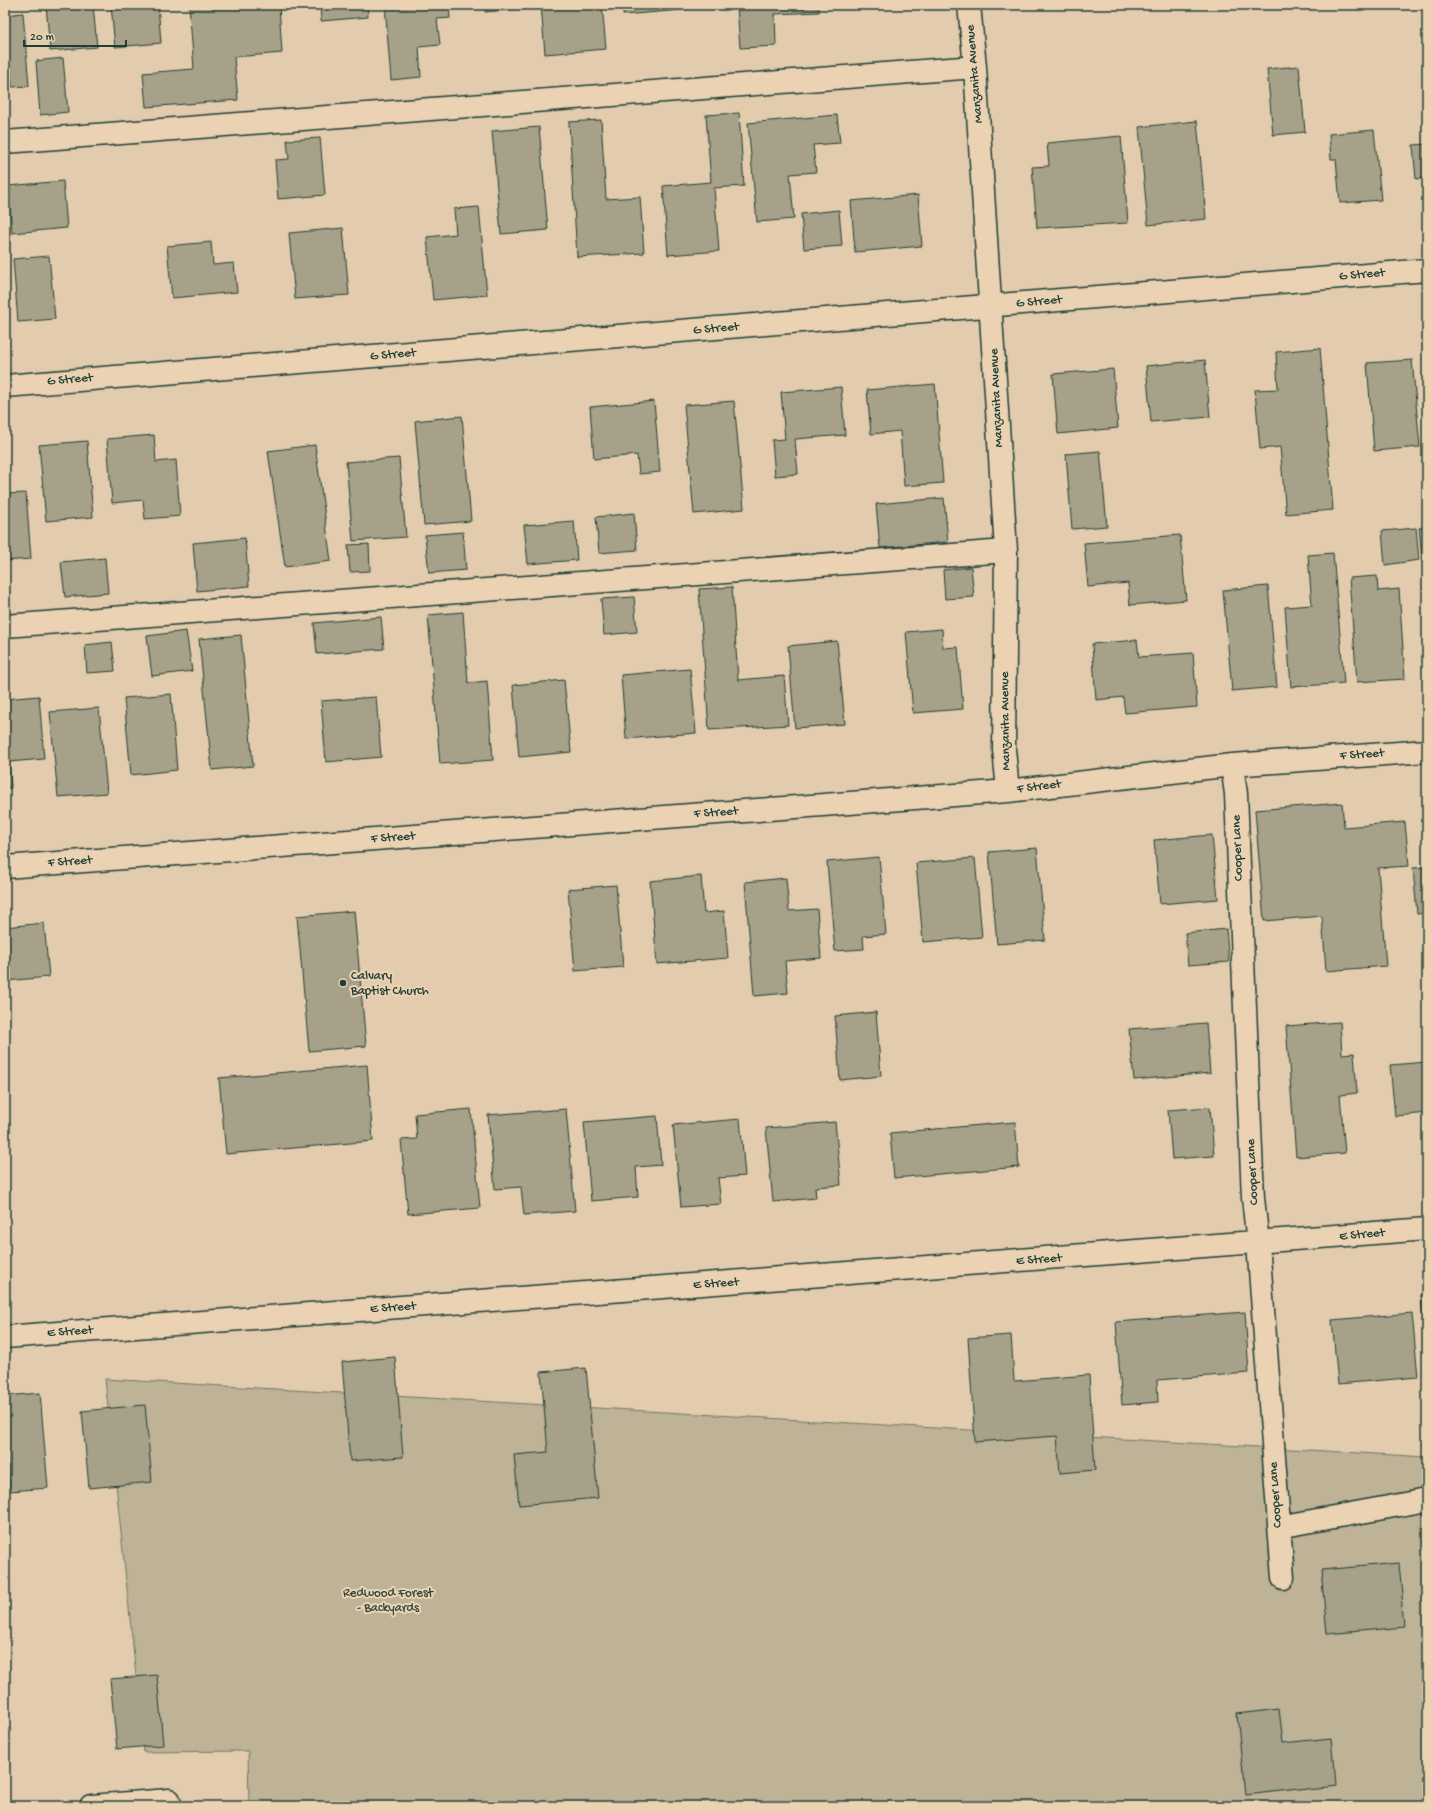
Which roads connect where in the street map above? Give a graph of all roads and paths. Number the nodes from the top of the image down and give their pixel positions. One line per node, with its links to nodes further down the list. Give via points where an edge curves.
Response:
1 (969, 5): 2 (street, Manzanita Avenue)
2 (975, 67): 3 (street); 5 (street, Manzanita Avenue)
3 (5, 142)
4 (1427, 270): 5 (street, G Street)
5 (992, 306): 6 (street, G Street); 7 (street, Manzanita Avenue)
6 (5, 386)
7 (1006, 551): 8 (street); 11 (street, Manzanita Avenue, via 1004,749)
8 (5, 626)
9 (1427, 751): 10 (street, F Street)
10 (1232, 765): 11 (street, F Street); 14 (street, Cooper Lane, via 1236,794 1253,1190)
11 (1008, 791): 12 (street, F Street)
12 (5, 867)
13 (1427, 1229): 14 (street, E Street)
14 (1258, 1243): 15 (street, E Street); 17 (street, Cooper Lane)
15 (5, 1337)
16 (1427, 1500): 17 (street)
17 (1279, 1527): 18 (street, Cooper Lane)
18 (1283, 1578)
19 (169, 1800): 20 (street)
20 (91, 1806)

